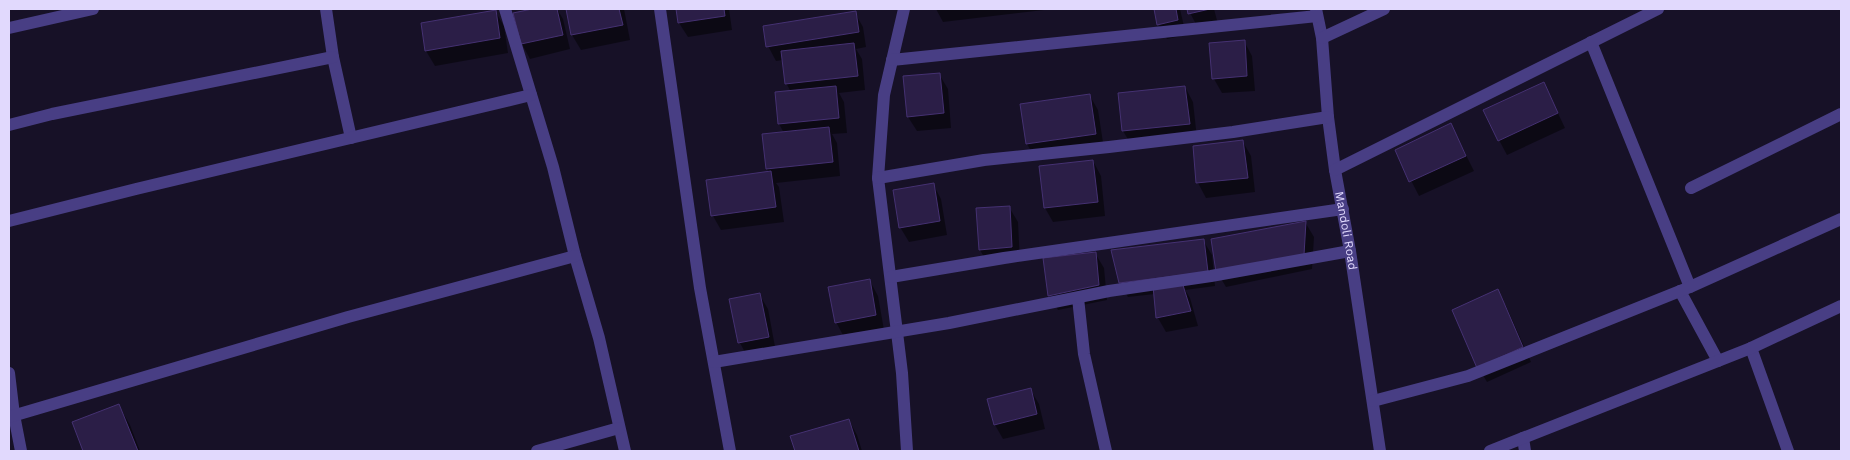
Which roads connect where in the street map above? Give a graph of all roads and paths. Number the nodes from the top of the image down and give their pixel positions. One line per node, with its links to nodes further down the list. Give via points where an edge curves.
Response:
1 (93, 9): 9 (street)
2 (326, 9): 12 (street)
3 (505, 9): 14 (street)
4 (660, 9): 34 (street, via 700,288)
5 (904, 9): 13 (street)
6 (1384, 9): 10 (street)
7 (1658, 9): 11 (street)
8 (1316, 12): 10 (street, Mandoli Road); 13 (street)
9 (9, 28)
10 (1322, 38): 16 (street, Mandoli Road)
11 (1591, 42): 19 (street); 28 (street)
12 (333, 57): 17 (street); 18 (street)
13 (892, 60): 20 (street, via 884,95)
14 (531, 95): 18 (street); 26 (street)
15 (1841, 114): 21 (street)
16 (1328, 117): 19 (street, Mandoli Road); 20 (street, via 1233,132 984,160)
17 (9, 125)
18 (350, 138): 24 (street)
19 (1335, 170): 22 (street, Mandoli Road)
20 (878, 178): 27 (street)
21 (1692, 188)
22 (1343, 209): 25 (street, Mandoli Road); 27 (street)
23 (1841, 219): 28 (street)
24 (9, 221)
25 (1350, 251): 29 (street); 36 (street, Mandoli Road)
26 (575, 256): 37 (street, via 348,317); 38 (street, via 599,338)
27 (891, 277): 31 (street)
28 (1685, 289): 33 (street); 36 (street, via 1468,376)
29 (1078, 298): 31 (street); 45 (street, via 1084,354)
30 (1841, 306): 32 (street)
31 (897, 330): 34 (street); 44 (street)
32 (1750, 348): 33 (street); 49 (street)
33 (1718, 361): 39 (street)
34 (714, 362): 43 (street)
35 (9, 373): 37 (street)
36 (1373, 400): 46 (street, Mandoli Road)
37 (11, 416): 40 (street)
38 (619, 428): 41 (street); 42 (street)
39 (1523, 438): 47 (street); 48 (street)
40 (21, 451)
41 (537, 451)
42 (625, 451)
43 (730, 451)
44 (907, 451)
45 (1106, 451)
46 (1380, 451)
47 (1490, 451)
48 (1525, 451)
49 (1788, 451)

